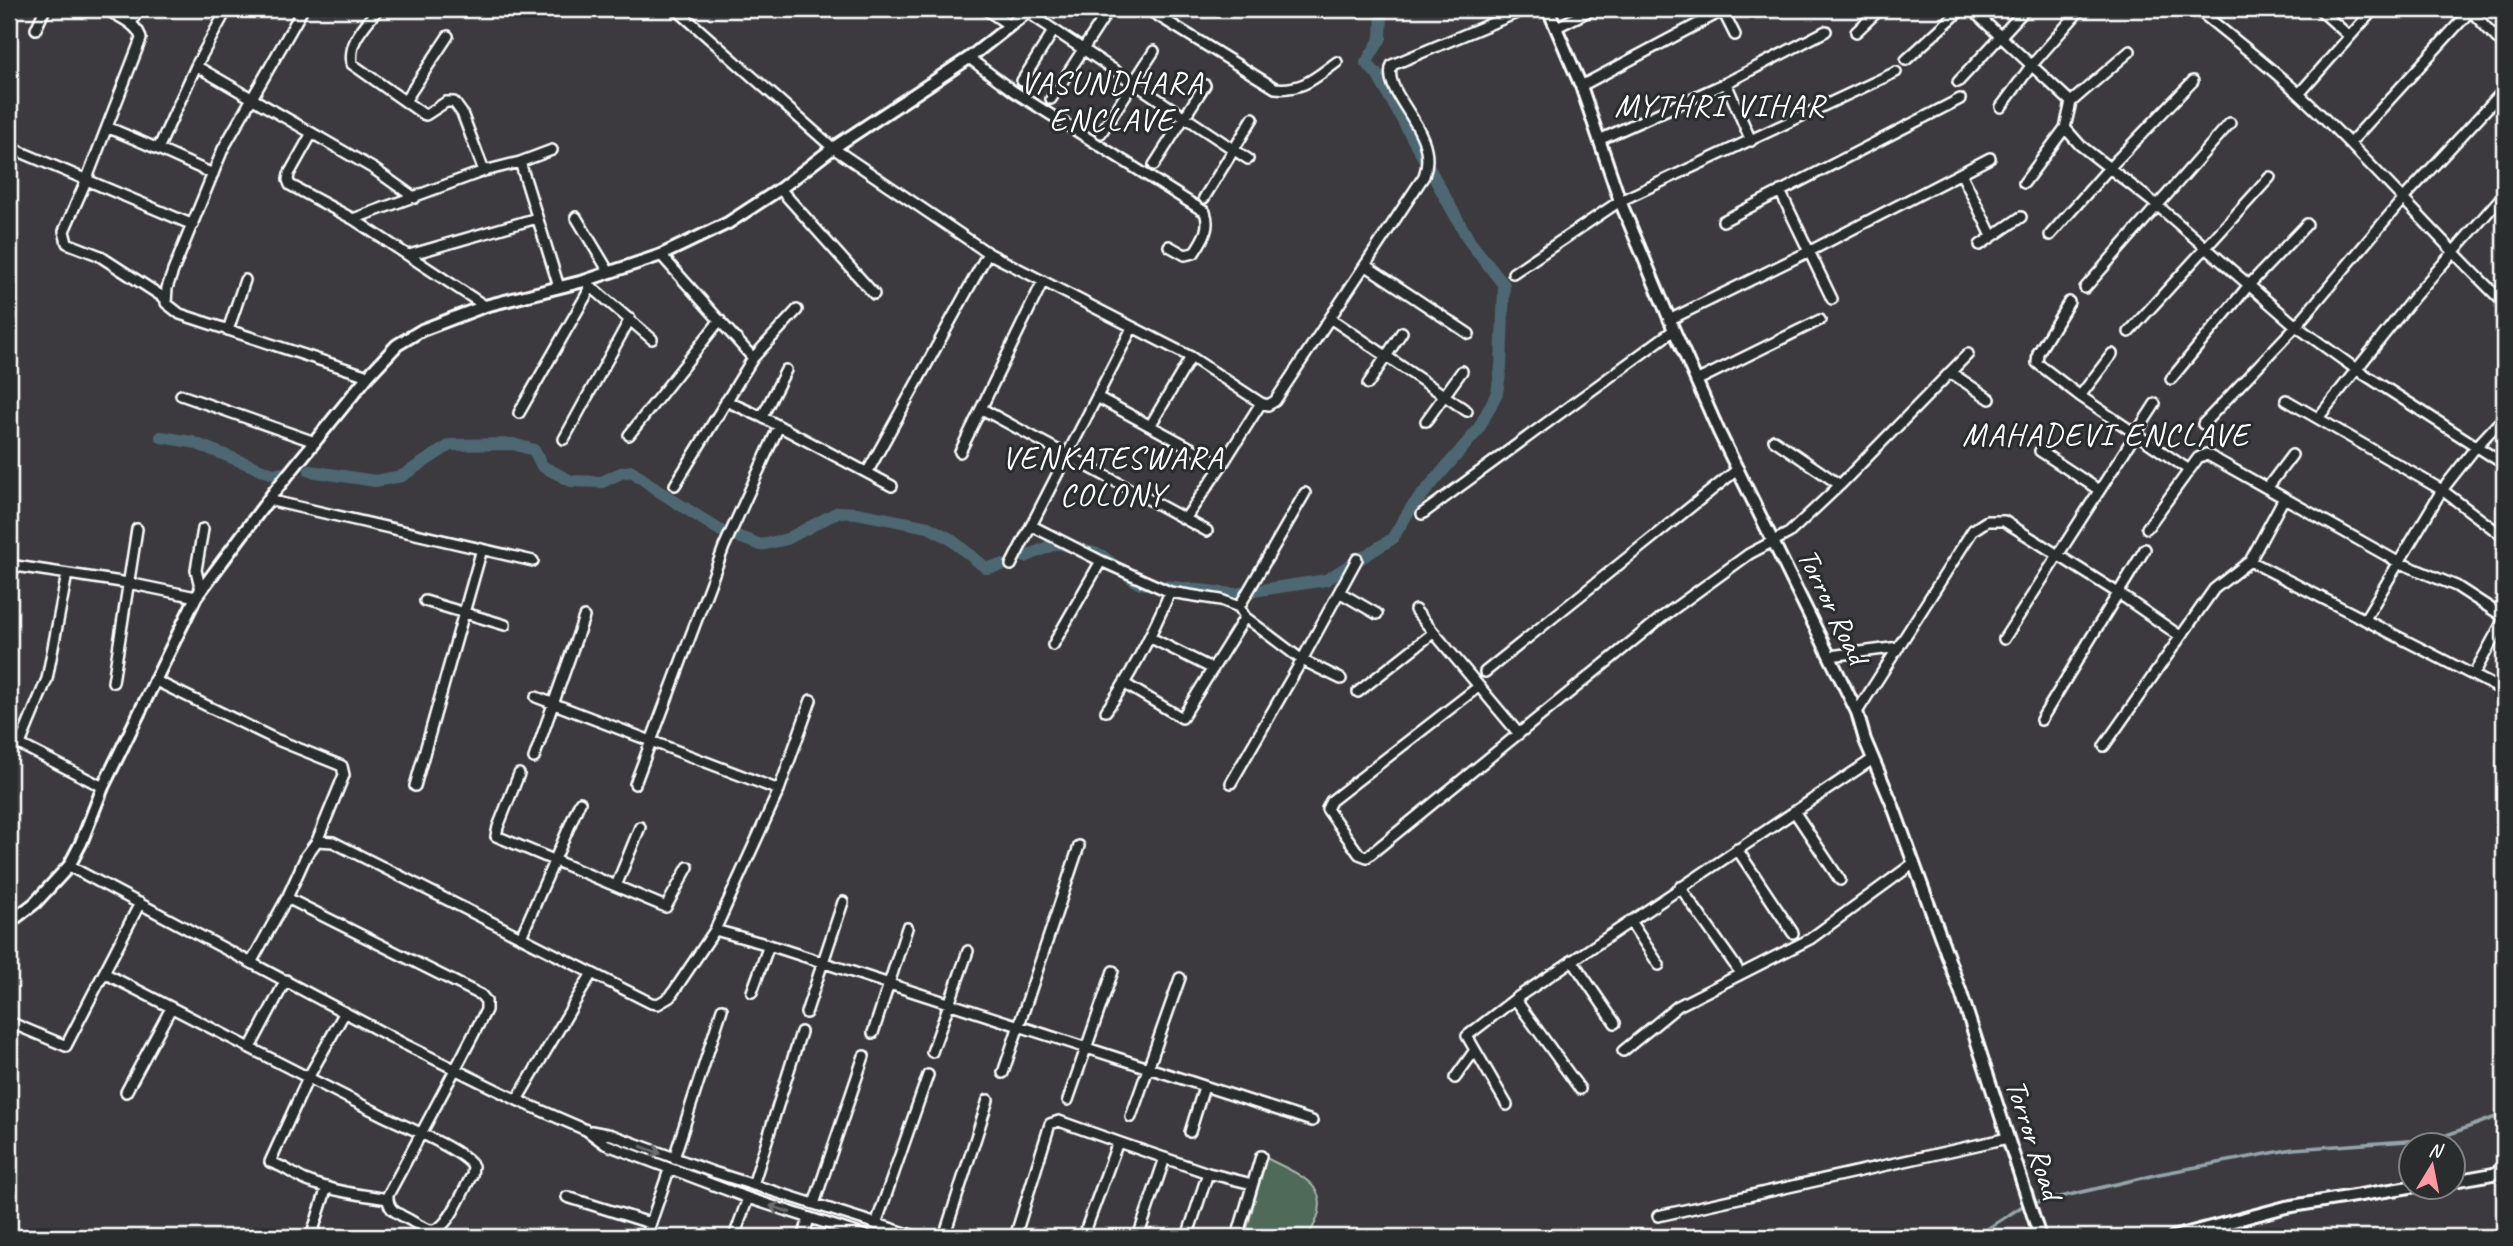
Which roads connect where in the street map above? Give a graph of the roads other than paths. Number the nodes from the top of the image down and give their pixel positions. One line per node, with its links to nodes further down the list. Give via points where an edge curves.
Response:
1 (45, 9): 28 (street)
2 (105, 9): 25 (street)
3 (138, 9): 25 (street)
4 (227, 9): 43 (street)
5 (303, 9): 55 (street)
6 (378, 9): 58 (street, via 354,41 352,64)
7 (676, 9): 71 (street)
8 (985, 9): 26 (street)
9 (1147, 9): 42 (street, via 1275,88 1305,85)
10 (1526, 9): 112 (street, via 1392,65 1390,78 1424,140 1428,164)
11 (1548, 9): 27 (street, Torror Road)
12 (1592, 9): 27 (street)
13 (1724, 9): 32 (street); 52 (street)
14 (1880, 9): 31 (street)
15 (1962, 9): 41 (street)
16 (1971, 9): 34 (street)
17 (2026, 9): 34 (street)
18 (2081, 9): 44 (street)
19 (2197, 9): 54 (street)
20 (2319, 9): 35 (street)
21 (2374, 9): 35 (street)
22 (2470, 9): 36 (street); 70 (street)
23 (1029, 10): 26 (street); 29 (street)
24 (1104, 17): 37 (street)
25 (131, 24): 64 (street, via 140,33 140,46)
26 (1009, 25): 40 (street)
27 (1557, 27): 52 (street, Torror Road)
28 (36, 29)
29 (1054, 30): 37 (street); 46 (street)
30 (1826, 31): 50 (street)
31 (1856, 32)
32 (1735, 35)
33 (448, 36): 58 (street)
34 (2000, 36): 44 (street); 48 (street)
35 (2349, 36): 54 (street)
36 (2504, 46)
37 (1083, 49): 49 (street); 56 (street)
38 (1154, 51): 49 (street)
39 (2130, 51): 59 (street)
40 (969, 58): 71 (street); 105 (street, via 1013,91 1205,212 1209,223 1194,253 1185,255)
41 (1906, 60)
42 (1337, 62)
43 (196, 66): 55 (street); 73 (street)
44 (2031, 66): 59 (street); 60 (street)
45 (1896, 72): 69 (street)
46 (1022, 81)
47 (2193, 81): 80 (street)
48 (1958, 82)
49 (1134, 83): 61 (street); 67 (street)
50 (1726, 83): 68 (street); 69 (street)
51 (1205, 85): 61 (street)
52 (1581, 86): 68 (street, Torror Road)
53 (2504, 90): 92 (street)
54 (2299, 94): 70 (street)
55 (251, 98): 66 (street); 83 (street)
56 (1051, 99)
57 (1959, 99): 88 (street)
58 (405, 101): 81 (street, via 426,115 454,102)
59 (2071, 102): 65 (street)
60 (2001, 107)
61 (1185, 117): 75 (street); 79 (street)
62 (1253, 118): 75 (street)
63 (2230, 123): 94 (street)
64 (107, 127): 73 (street); 85 (street)
65 (2065, 128): 80 (street); 86 (street)
66 (312, 133): 90 (street); 98 (street, via 288,180 290,185)
67 (1101, 133)
68 (1599, 140): 93 (street, Torror Road)
69 (1751, 141): 93 (street)
70 (2349, 145): 92 (street)
71 (833, 148): 87 (street); 108 (street)
72 (9, 149): 85 (street)
73 (158, 149): 83 (street)
74 (552, 149): 78 (street)
75 (1233, 149): 77 (street); 91 (street)
76 (1990, 158): 82 (street)
77 (1248, 159)
78 (520, 162): 81 (street); 97 (street)
79 (1154, 165)
80 (2110, 167): 94 (street); 102 (street)
81 (484, 171): 90 (street)
82 (1961, 173): 103 (street); 107 (street)
83 (213, 174): 100 (street)
84 (2270, 177): 106 (street)
85 (86, 181): 100 (street); 122 (street, via 64,230 67,243 97,255)
86 (2024, 183)
87 (780, 189): 110 (street, via 728,223); 121 (street)
88 (1780, 191): 99 (street); 107 (street)
89 (2504, 194): 109 (street)
90 (415, 198): 98 (street)
91 (1204, 198)
92 (2403, 199): 109 (street); 133 (street)
93 (1620, 201): 114 (street); 132 (street, Torror Road)
94 (2158, 206): 106 (street); 120 (street)
95 (576, 217): 113 (street)
96 (2021, 217): 103 (street)
97 (537, 218): 111 (street); 119 (street)
98 (353, 219): 111 (street)
99 (1723, 221)
100 (193, 225): 122 (street)
101 (2307, 225): 118 (street)
102 (2050, 235)
103 (1992, 236): 104 (street)
104 (1980, 244)
105 (1169, 246)
106 (2204, 247): 118 (street); 137 (street)
107 (1810, 251): 123 (street); 132 (street)
108 (988, 253): 116 (street); 186 (street)
109 (2452, 253): 125 (street); 145 (street)
110 (661, 255): 113 (street); 130 (street)
111 (409, 256): 126 (street)
112 (1365, 265): 128 (street); 138 (street)
113 (609, 272): 117 (street)
114 (1513, 273)
115 (245, 280): 135 (street)
116 (1043, 281): 134 (street); 162 (street)
117 (588, 284): 119 (street); 129 (street); 164 (street)
118 (2249, 285): 133 (street); 150 (street)
119 (559, 287): 126 (street)
120 (2085, 288)
121 (874, 294)
122 (166, 299): 135 (street, via 180,314)
123 (1832, 299)
124 (2069, 302): 155 (street, via 2037,358)
125 (2504, 303)
126 (485, 306): 149 (street, via 422,330 397,345)
127 (797, 310): 144 (street)
128 (1330, 318): 142 (street); 160 (street, via 1275,401)
129 (630, 319): 139 (street); 174 (street)
130 (720, 320): 144 (street); 173 (street)
131 (1820, 320): 151 (street)
132 (1671, 325): 151 (street, Torror Road); 196 (street)
133 (2296, 326): 145 (street); 169 (street)
134 (1132, 328): 143 (street); 156 (street)
135 (228, 330): 149 (street)
136 (1402, 332): 142 (street)
137 (2129, 332)
138 (1469, 334)
139 (652, 339)
140 (1968, 354): 148 (street)
141 (2112, 354): 155 (street)
142 (1387, 356): 152 (street); 154 (street)
143 (1191, 357): 160 (street); 171 (street)
144 (753, 358): 159 (street)
145 (2356, 369): 167 (street); 177 (street)
146 (786, 370): 165 (street)
147 (1462, 371): 154 (street)
148 (1950, 372): 157 (street); 188 (street)
149 (368, 376): 176 (street)
150 (2171, 379)
151 (1696, 381): 184 (street, Torror Road)
152 (1368, 384)
153 (181, 395): 176 (street)
154 (1444, 395): 163 (street); 168 (street)
155 (2080, 396): 172 (street)
156 (1097, 397): 171 (street); 180 (street)
157 (1990, 399)
158 (2286, 400): 167 (street)
159 (726, 401): 165 (street); 187 (street)
160 (1261, 403): 183 (street)
161 (2155, 404): 172 (street)
162 (982, 409): 179 (street); 180 (street)
163 (1467, 411)
164 (519, 413)
165 (762, 417): 170 (street)
166 (2504, 417): 177 (street)
167 (2318, 418): 192 (street)
168 (1426, 421)
169 (2203, 424)
170 (779, 426): 186 (street); 257 (street, via 724,547)
171 (1150, 426): 183 (street)
172 (2134, 434): 185 (street); 191 (street)
173 (629, 435)
174 (564, 439)
175 (1774, 440): 188 (street)
176 (315, 442): 195 (street)
177 (2476, 447): 182 (street); 192 (street)
178 (2040, 451): 191 (street)
179 (960, 452)
180 (1068, 454): 197 (street); 198 (street)
181 (2292, 456): 190 (street)
182 (2504, 464)
183 (1222, 465): 197 (street)
184 (1738, 469): 204 (street, Torror Road); 240 (street)
185 (2189, 470): 190 (street, via 2206,454); 199 (street)
186 (868, 471): 189 (street)
187 (675, 485)
188 (1840, 485): 204 (street, via 1789,533)
189 (892, 486)
190 (2268, 487): 194 (street)
191 (2099, 490): 207 (street)
192 (2442, 490): 203 (street); 212 (street)
193 (1305, 493): 222 (street)
194 (2284, 498): 211 (street); 212 (street)
195 (268, 500): 205 (street); 220 (street)
196 (1422, 513)
197 (1185, 519): 202 (street)
198 (1031, 526): 210 (street); 214 (street)
199 (2147, 528)
200 (137, 529): 216 (street)
201 (203, 529): 220 (street, via 196,570)
202 (1208, 531)
203 (2504, 537)
204 (1774, 540): 237 (street, Torror Road); 255 (street, via 1661,618)
205 (482, 549): 209 (street); 224 (street)
206 (2145, 549): 219 (street)
207 (2057, 555): 219 (street); 234 (street); 236 (street, via 2004,521 1987,521 1973,530)
208 (1357, 559): 218 (street)
209 (533, 561)
210 (1101, 561): 217 (street); 235 (street)
211 (2250, 561): 229 (street); 232 (street, via 2214,589)
212 (2398, 562): 228 (street, via 2456,586); 229 (street)
213 (9, 565): 215 (street)
214 (1011, 565)
215 (67, 574): 216 (street); 258 (street, via 47,679)
216 (128, 583): 220 (street); 244 (street)
217 (1170, 592): 222 (street); 233 (street)
218 (1339, 592): 225 (street); 238 (street)
219 (2118, 593): 232 (street); 254 (street)
220 (199, 594): 243 (street)
221 (425, 601): 224 (street)
222 (1239, 607): 227 (street)
223 (1415, 610): 231 (street)
224 (464, 614): 230 (street); 265 (street)
225 (1377, 614)
226 (584, 617): 251 (street)
227 (1245, 617): 238 (street); 239 (street)
228 (2504, 618): 241 (street)
229 (2365, 620): 241 (street)
230 (505, 625)
231 (1433, 633): 246 (street); 248 (street)
232 (2180, 636): 259 (street)
233 (1151, 638): 239 (street); 245 (street)
234 (2004, 639)
235 (1053, 645)
236 (1899, 647): 237 (street); 253 (street)
237 (1830, 656): 253 (street, Torror Road)
238 (1302, 660): 242 (street); 263 (street)
239 (1213, 669): 245 (street, via 1182,718)
240 (1485, 672)
241 (2474, 674): 247 (street)
242 (1341, 679)
243 (154, 680): 266 (street); 271 (street, via 342,766 342,781)
244 (113, 682)
245 (1125, 684): 252 (street)
246 (1478, 687): 255 (street); 255 (street, via 1331,801 1327,809 1354,850 1367,856)
247 (2504, 691)
248 (1358, 692)
249 (536, 697): 251 (street)
250 (811, 700): 267 (street)
251 (552, 703): 257 (street); 260 (street)
252 (1106, 710)
253 (1857, 712): 261 (street, Torror Road)
254 (2041, 720)
255 (1519, 734)
256 (9, 738): 258 (street)
257 (651, 740): 264 (street); 267 (street)
258 (20, 744): 266 (street)
259 (2104, 747)
260 (534, 758)
261 (1873, 759): 269 (street); 275 (street, Torror Road)
262 (519, 774): 274 (street, via 496,836)
263 (1231, 783)
264 (635, 784)
265 (415, 786)
266 (103, 787): 276 (street)
267 (779, 790): 287 (street)
268 (580, 802): 274 (street)
269 (1794, 811): 273 (street); 278 (street)
270 (639, 827): 279 (street)
271 (317, 841): 281 (street); 289 (street, via 333,842)
272 (1079, 846): 312 (street)
273 (1737, 849): 280 (street); 288 (street)
274 (555, 860): 279 (street); 289 (street)
275 (1914, 863): 318 (street, via 1810,939 1678,1006); 339 (street, Torror Road)
276 (69, 866): 283 (street); 285 (street)
277 (688, 867): 279 (street, via 666,907)
278 (1840, 880)
279 (616, 886)
280 (1680, 887): 284 (street); 296 (street)
281 (287, 898): 293 (street); 322 (street, via 481,995 486,1010)
282 (843, 902): 294 (street)
283 (140, 903): 293 (street); 298 (street)
284 (1630, 921): 292 (street); 295 (street)
285 (9, 923)
286 (907, 928): 302 (street)
287 (715, 930): 290 (street); 299 (street, via 670,997 659,1004)
288 (1793, 933)
289 (521, 937): 299 (street)
290 (769, 945): 294 (street); 303 (street)
291 (968, 951): 305 (street)
292 (1572, 960): 304 (street); 311 (street)
293 (251, 961): 301 (street)
294 (823, 963): 302 (street); 309 (street)
295 (1659, 965)
296 (1737, 968)
297 (1113, 971): 316 (street)
298 (104, 973): 306 (street); 310 (street, via 66,1046)
299 (592, 973): 330 (street)
300 (1180, 978): 321 (street)
301 (286, 980): 308 (street); 315 (street)
302 (888, 984): 305 (street); 314 (street)
303 (752, 992)
304 (1515, 999): 317 (street, via 1467,1036); 328 (street)
305 (950, 1004): 312 (street); 319 (street)
306 (171, 1008): 315 (street); 329 (street)
307 (722, 1009): 342 (street)
308 (345, 1012): 322 (street); 325 (street)
309 (806, 1013)
310 (9, 1021)
311 (1615, 1023)
312 (1019, 1026): 316 (street); 323 (street)
313 (801, 1032): 351 (street)
314 (873, 1033)
315 (250, 1048): 325 (street)
316 (1086, 1048): 321 (street); 332 (street)
317 (1475, 1051): 326 (street); 333 (street)
318 (1623, 1051)
319 (932, 1052)
320 (864, 1056): 357 (street)
321 (1148, 1069): 327 (street); 334 (street)
322 (456, 1070): 330 (street); 338 (street)
323 (1003, 1073)
324 (928, 1075): 362 (street)
325 (308, 1078): 338 (street); 352 (street, via 270,1162)
326 (1455, 1078)
327 (1204, 1087): 335 (street); 337 (street)
328 (1580, 1089)
329 (126, 1092)
330 (517, 1100): 336 (street)
331 (988, 1100): 370 (street)
332 (1068, 1100)
333 (1507, 1105)
334 (1131, 1117)
335 (1312, 1121)
336 (586, 1130): 342 (street, one-way to 342); 345 (street, via 605,1144)
337 (1190, 1132)
338 (421, 1135): 356 (street); 356 (street, via 468,1158 472,1175 445,1225 437,1230 392,1211)
339 (2008, 1138): 359 (street); 376 (street, Torror Road)
340 (1118, 1142): 343 (street); 371 (street, via 1059,1121 1050,1124); 372 (street)
341 (1261, 1156): 350 (street)
342 (674, 1158): 346 (street)
343 (1165, 1158): 347 (street); 373 (street)
344 (2504, 1169): 348 (street)
345 (669, 1170): 349 (street); 361 (street)
346 (713, 1172): 349 (street); 351 (street)
347 (1208, 1172): 350 (street); 374 (street)
348 (2468, 1178)
349 (709, 1184): 355 (street)
350 (1252, 1184): 375 (street)
351 (753, 1185): 357 (street)
352 (327, 1187): 356 (street); 364 (street)
353 (2398, 1189): 377 (street, via 2286,1207)
354 (567, 1197): 361 (street)
355 (748, 1198): 360 (street, one-way to 355); 366 (street)
356 (388, 1199)
357 (814, 1204): 358 (street)
358 (847, 1214): 362 (street); 363 (street)
359 (1658, 1216)
360 (809, 1219): 363 (street); 367 (street)
361 (650, 1223): 365 (street)
362 (876, 1224): 369 (street)
363 (842, 1229): 368 (street)
364 (311, 1237)
365 (646, 1237)
366 (734, 1237)
367 (803, 1237)
368 (869, 1237)
369 (918, 1237)
370 (944, 1237)
371 (1015, 1237)
372 (1083, 1237)
373 (1138, 1237)
374 (1187, 1237)
375 (1237, 1237)
376 (2040, 1237)
377 (2173, 1237)

